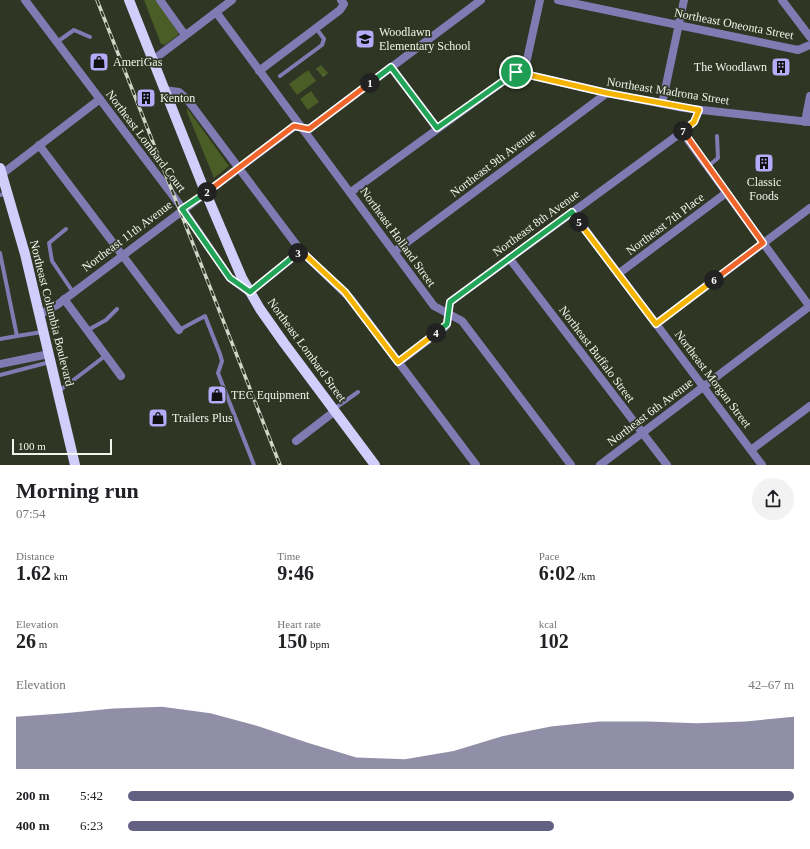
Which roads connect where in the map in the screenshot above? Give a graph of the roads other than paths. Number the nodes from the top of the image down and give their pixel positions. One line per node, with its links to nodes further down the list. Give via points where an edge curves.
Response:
1 (25, 0): 17 (street, Northeast Lombard Court)
2 (129, 0): 19 (main road, Northeast Lombard Street)
3 (160, 0): 14 (street)
4 (232, 0): 11 (street)
5 (481, 0): 20 (street, Northeast 11th Avenue)
6 (540, 0): 22 (street)
7 (558, 0): 12 (street, Northeast Oneonta Street)
8 (684, 0): 12 (street)
9 (782, 0): 16 (street)
10 (342, 2): 13 (street, via 340,10)
11 (216, 12): 14 (street); 21 (street, Northeast Holland Street)
12 (678, 25): 18 (street, Northeast Oneonta Street, via 798,50); 28 (street)
13 (316, 28): 21 (street); 23 (lane, via 324,39 322,44)
14 (185, 36): 19 (street)
15 (90, 37): 17 (lane, via 74,30)
16 (810, 37)
17 (56, 42): 27 (street, Northeast Lombard Court)
18 (810, 45)
19 (153, 60): 24 (main road, Northeast Lombard Street)
20 (391, 67): 31 (street, Northeast 11th Avenue, via 309,129); 32 (street)
21 (260, 71): 31 (street, Northeast Holland Street)
22 (524, 74): 25 (street, Northeast Madrona Street); 32 (street, via 513,73)
23 (280, 76)
24 (164, 90): 37 (street, via 179,92 188,99); 40 (main road, Northeast Lombard Street)
25 (607, 93): 28 (street, Northeast Madrona Street); 49 (street, Northeast 9th Avenue)
26 (810, 96): 30 (street)
27 (100, 99): 35 (street); 44 (street, Northeast Lombard Court)
28 (662, 104): 29 (street, Northeast Madrona Street)
29 (699, 110): 30 (street, Northeast Madrona Street); 33 (street, Northeast 8th Avenue, via 694,122)
30 (808, 122)
31 (302, 128): 37 (street, Northeast 11th Avenue, via 294,126); 39 (street, Northeast Holland Street)
32 (437, 128): 39 (street)
33 (682, 132): 36 (street); 45 (street, Northeast 8th Avenue)
34 (717, 136): 36 (lane, via 718,158)
35 (39, 145): 38 (street); 51 (street)
36 (707, 166): 41 (street)
37 (238, 168): 40 (street, Northeast 11th Avenue); 48 (street)
38 (1, 171): 42 (main road, Northeast Columbia Boulevard)
39 (351, 192): 49 (street, Northeast Holland Street)
40 (206, 193): 44 (street, Northeast 11th Avenue); 55 (main road, Northeast Lombard Street)
41 (726, 193): 47 (street); 53 (street, Northeast 7th Place)
42 (4, 194): 59 (main road, Northeast Columbia Boulevard)
43 (810, 208): 47 (street)
44 (182, 209): 51 (street, Northeast 11th Avenue); 55 (street, Northeast Lombard Court, via 230,278)
45 (572, 212): 52 (street, Northeast 8th Avenue); 53 (street, Northeast Morgan Street)
46 (66, 229): 54 (lane, via 49,243 52,261)
47 (763, 243): 57 (street); 61 (street)
48 (301, 251): 55 (street); 69 (street, via 345,292)
49 (394, 252): 60 (street, Northeast Holland Street, via 434,306)
50 (0, 254): 65 (lane)
51 (122, 255): 54 (street, Northeast 11th Avenue); 63 (street)
52 (509, 258): 60 (street, Northeast 8th Avenue, via 450,302); 78 (street, Northeast Buffalo Street)
53 (618, 274): 61 (street, Northeast Morgan Street)
54 (73, 292): 56 (street, Northeast 11th Avenue)
55 (250, 292): 77 (main road, Northeast Lombard Street, via 280,338)
56 (64, 299): 59 (street, Northeast 11th Avenue); 62 (street)
57 (810, 307): 73 (street, Northeast 6th Avenue)
58 (117, 309): 62 (lane, via 106,320)
59 (39, 314): 64 (main road, Northeast Columbia Boulevard)
60 (448, 314): 69 (street, Northeast 8th Avenue, via 444,327); 85 (street, Northeast Holland Street, via 462,321)
61 (656, 324): 73 (street, Northeast Morgan Street)
62 (88, 330): 67 (street)
63 (179, 330): 82 (lane, via 205,316 222,362 218,372)
64 (43, 332): 65 (lane); 68 (main road, Northeast Columbia Boulevard)
65 (17, 336): 66 (lane)
66 (0, 339)
67 (105, 356): 72 (street); 74 (lane)
68 (50, 358): 70 (street); 71 (lane); 74 (main road, Northeast Columbia Boulevard)
69 (398, 362): 84 (street)
70 (0, 364)
71 (0, 375)
72 (121, 376)
73 (703, 387): 78 (street, Northeast 6th Avenue); 80 (street, Northeast Morgan Street)
74 (58, 392): 81 (main road, Northeast Columbia Boulevard)
75 (358, 392): 77 (lane)
76 (810, 406): 80 (street)
77 (334, 411): 79 (street); 83 (main road, Northeast Lombard Street)
78 (642, 433): 86 (street, Northeast 6th Avenue); 87 (street, Northeast Buffalo Street)
79 (296, 441)
80 (751, 450): 88 (street, Northeast Morgan Street)
81 (75, 465)
82 (254, 465)
83 (375, 465)
84 (476, 465)
85 (571, 465)
86 (600, 465)
87 (667, 465)
88 (762, 465)

